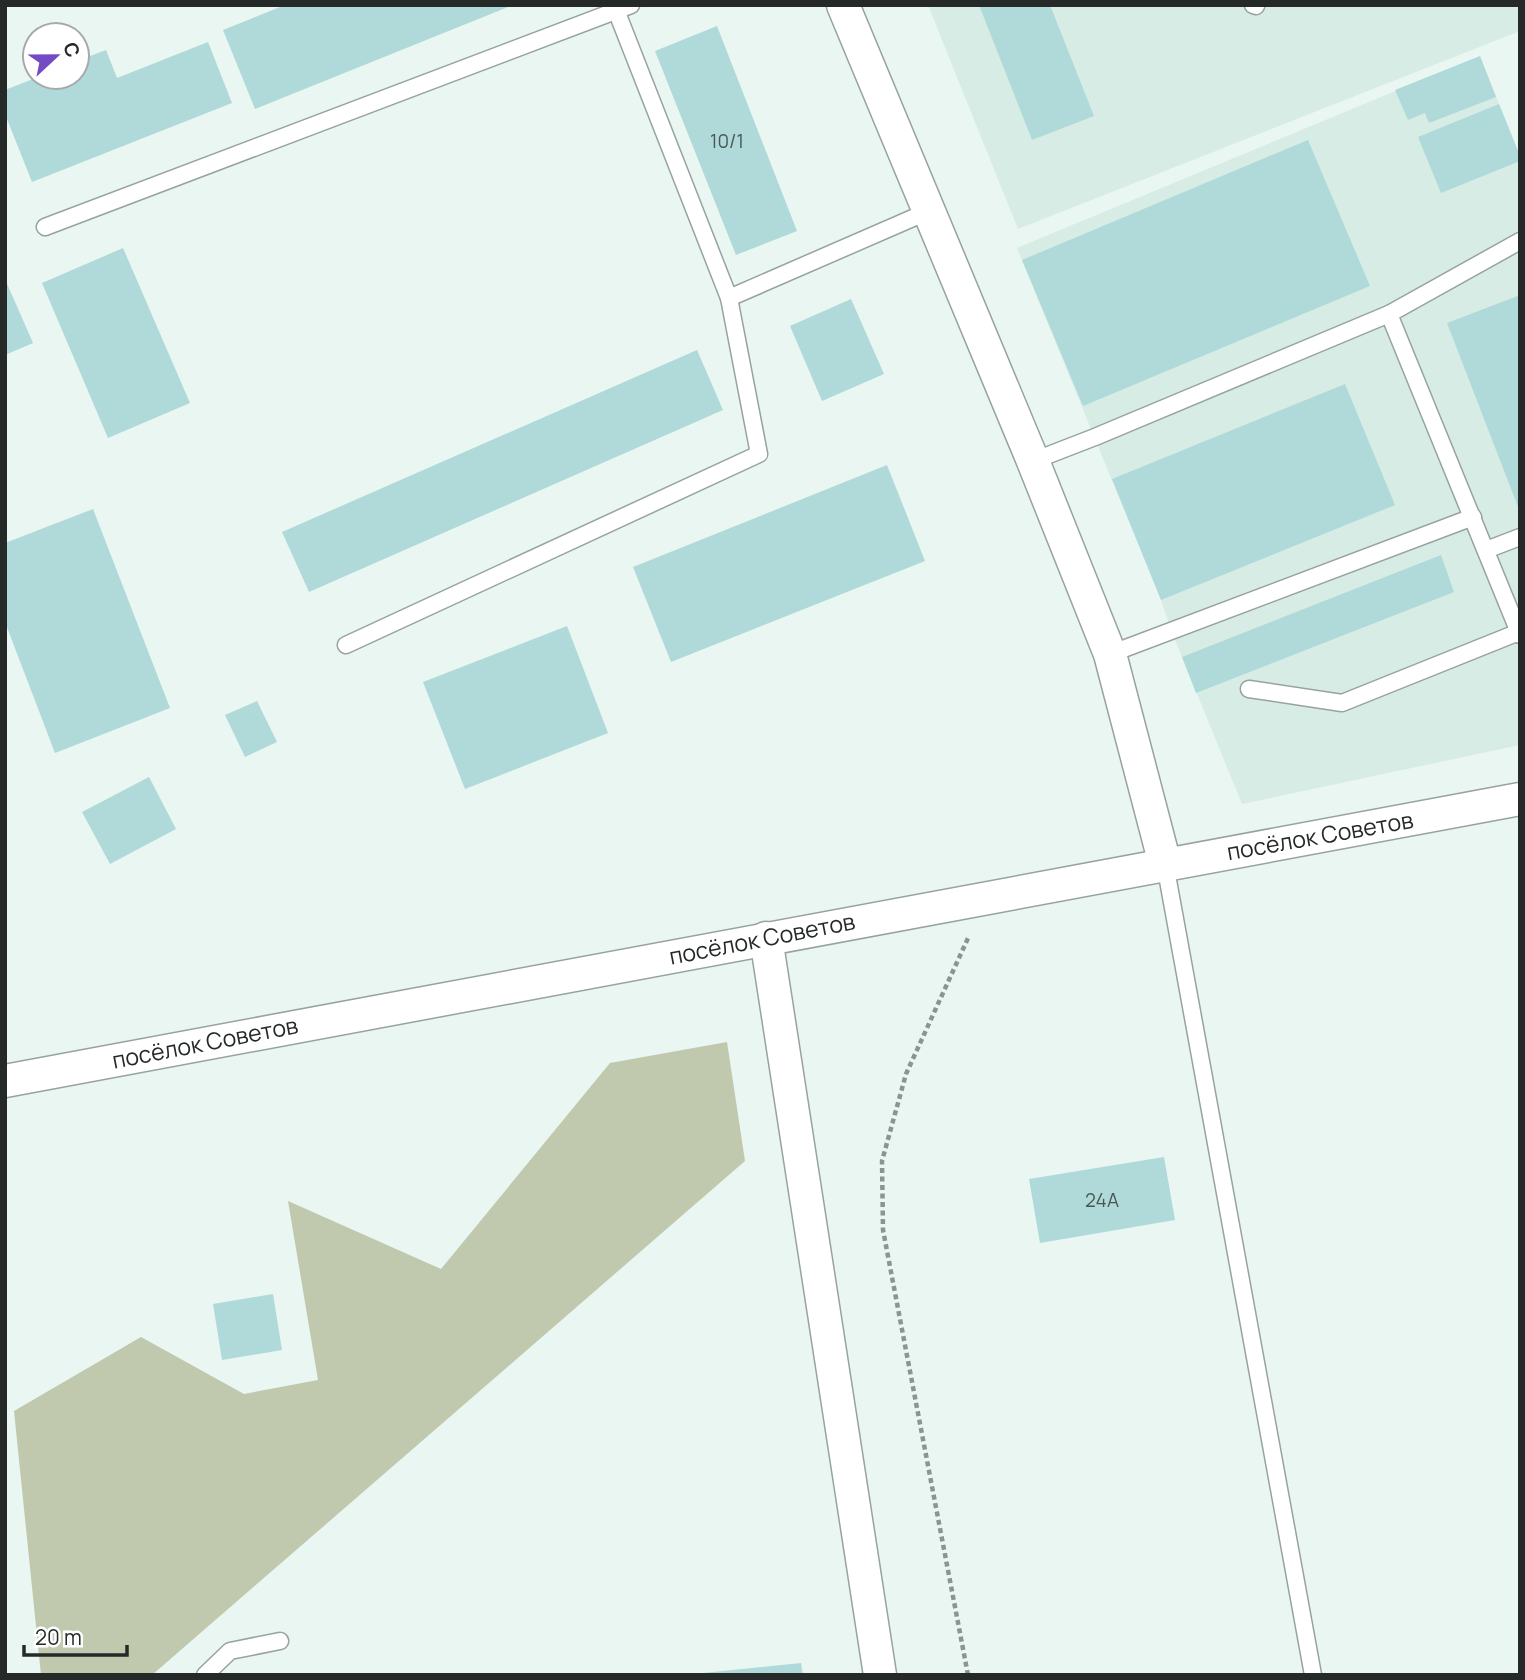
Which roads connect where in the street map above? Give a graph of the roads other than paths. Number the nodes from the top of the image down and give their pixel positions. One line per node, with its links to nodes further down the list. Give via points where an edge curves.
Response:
1 (843, 5): 3 (street)
2 (624, 8): 4 (lane); 6 (lane)
3 (929, 211): 6 (lane); 8 (street)
4 (45, 227)
5 (1520, 241): 7 (lane)
6 (729, 298): 13 (lane, via 759,454)
7 (1390, 314): 8 (lane); 9 (lane)
8 (1033, 461): 14 (street)
9 (1473, 517): 11 (lane); 14 (lane)
10 (1520, 537): 11 (lane)
11 (1486, 551): 12 (lane)
12 (1519, 633): 15 (lane, via 1342,703)
13 (346, 645)
14 (1110, 654): 17 (street)
15 (1249, 688)
16 (1520, 799): 17 (street, посёлок Советов)
17 (1165, 864): 18 (street, посёлок Советов); 23 (lane)
18 (766, 938): 19 (street, посёлок Советов); 22 (street)
19 (5, 1081)
20 (280, 1641): 21 (lane, via 230,1651)
21 (205, 1675)
22 (880, 1675)
23 (1313, 1675)

